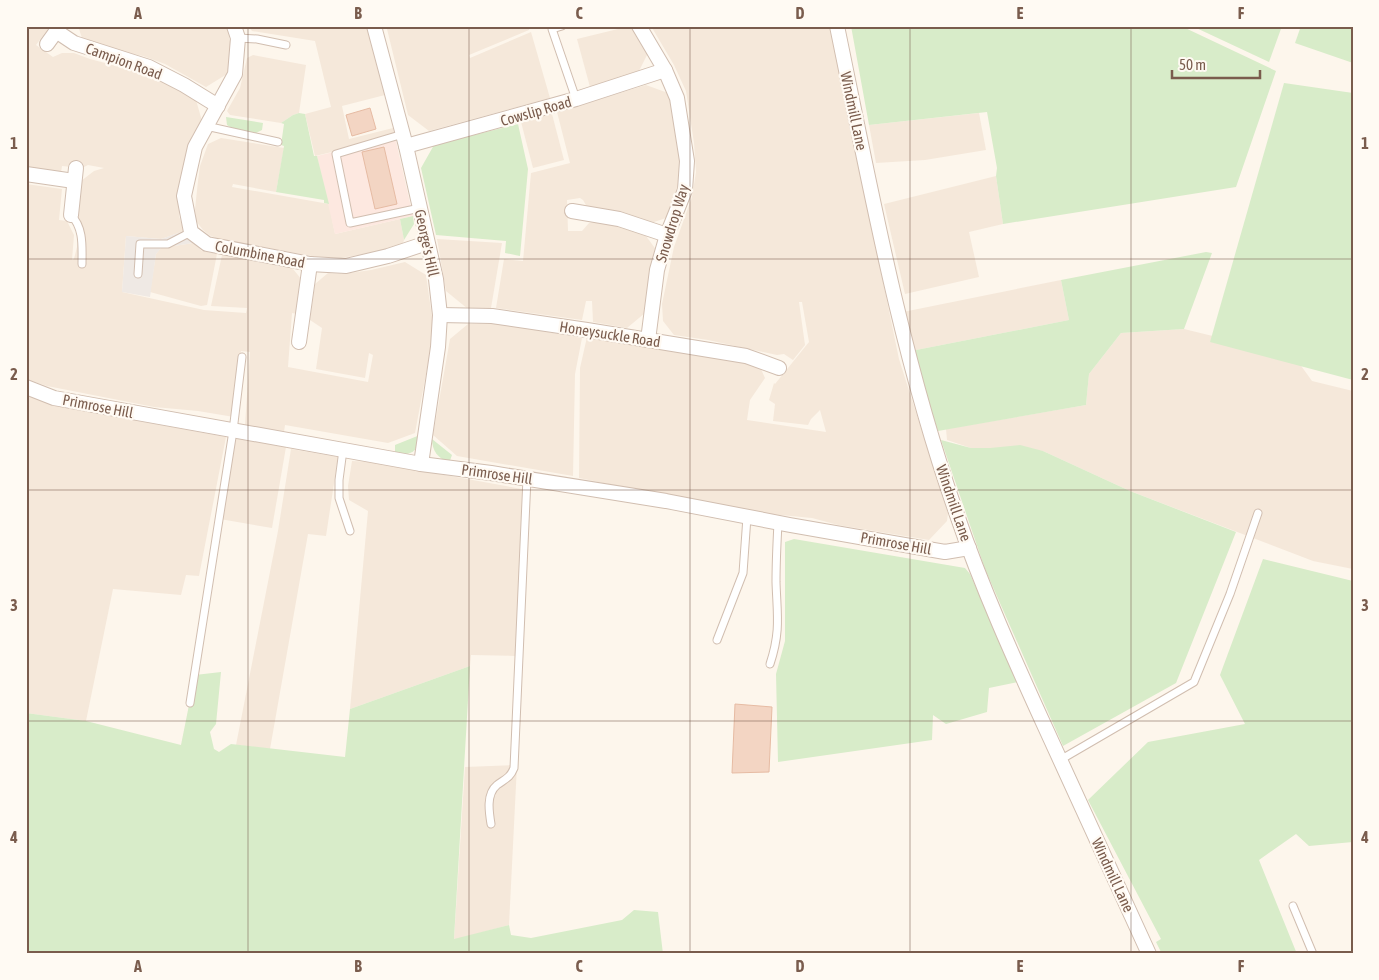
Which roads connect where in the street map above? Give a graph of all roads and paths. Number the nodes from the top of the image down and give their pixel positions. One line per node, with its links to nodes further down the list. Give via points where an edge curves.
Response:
1 (374, 26): 13 (street, George's Hill)
2 (562, 26): 10 (lane, via 552,29)
3 (639, 26): 9 (street, Snowdrop Way)
4 (836, 26): 39 (street, Windmill Lane, via 886,268 917,390)
5 (58, 29): 7 (street, Campion Road); 11 (street, Campion Road, via 74,43 149,67)
6 (236, 32): 8 (lane); 11 (street, via 235,74)
7 (47, 44)
8 (286, 44)
9 (665, 70): 10 (street, Cowslip Road); 20 (street, Snowdrop Way, via 677,98 687,161 685,190)
10 (576, 99): 13 (street, Cowslip Road)
11 (218, 106): 12 (street)
12 (206, 126): 14 (lane); 19 (street, via 195,147 184,196)
13 (404, 140): 16 (street, George's Hill); 16 (lane, via 336,154 350,223)
14 (278, 142)
15 (26, 174): 18 (street, via 75,174)
16 (420, 208): 21 (street, George's Hill)
17 (572, 211): 20 (street, via 618,219)
18 (71, 215): 22 (lane, via 82,236)
19 (191, 232): 23 (street, Columbine Road, via 207,244); 24 (lane, via 168,244 140,244)
20 (667, 235): 26 (street, Snowdrop Way, via 657,270)
21 (427, 243): 23 (street, Columbine Road, via 346,266); 25 (street, George's Hill)
22 (82, 264)
23 (310, 264): 27 (street)
24 (138, 274)
25 (440, 315): 26 (street, Honeysuckle Road, via 492,316); 33 (street, George's Hill)
26 (648, 340): 29 (street, Honeysuckle Road, via 746,356)
27 (299, 342)
28 (242, 357): 31 (lane)
29 (779, 368)
30 (26, 387): 31 (street, Primrose Hill, via 54,398)
31 (233, 431): 32 (street, Primrose Hill); 42 (lane)
32 (343, 450): 33 (street, Primrose Hill); 38 (lane, via 339,498)
33 (421, 464): 34 (street, Primrose Hill)
34 (527, 478): 36 (street, Primrose Hill, via 666,500); 44 (lane, via 514,768 510,777 494,788 489,804)
35 (1258, 513): 43 (lane, via 1230,594 1194,682)
36 (747, 517): 37 (street, Primrose Hill); 40 (lane, via 743,572)
37 (778, 523): 39 (street, Primrose Hill, via 945,552); 41 (lane, via 777,643)
38 (350, 532)
39 (969, 548): 43 (street, Windmill Lane)
40 (716, 640)
41 (770, 664)
42 (190, 703)
43 (1060, 760): 46 (street, Windmill Lane)
44 (491, 824)
45 (1293, 906): 47 (lane)
46 (1149, 954)
47 (1313, 954)

